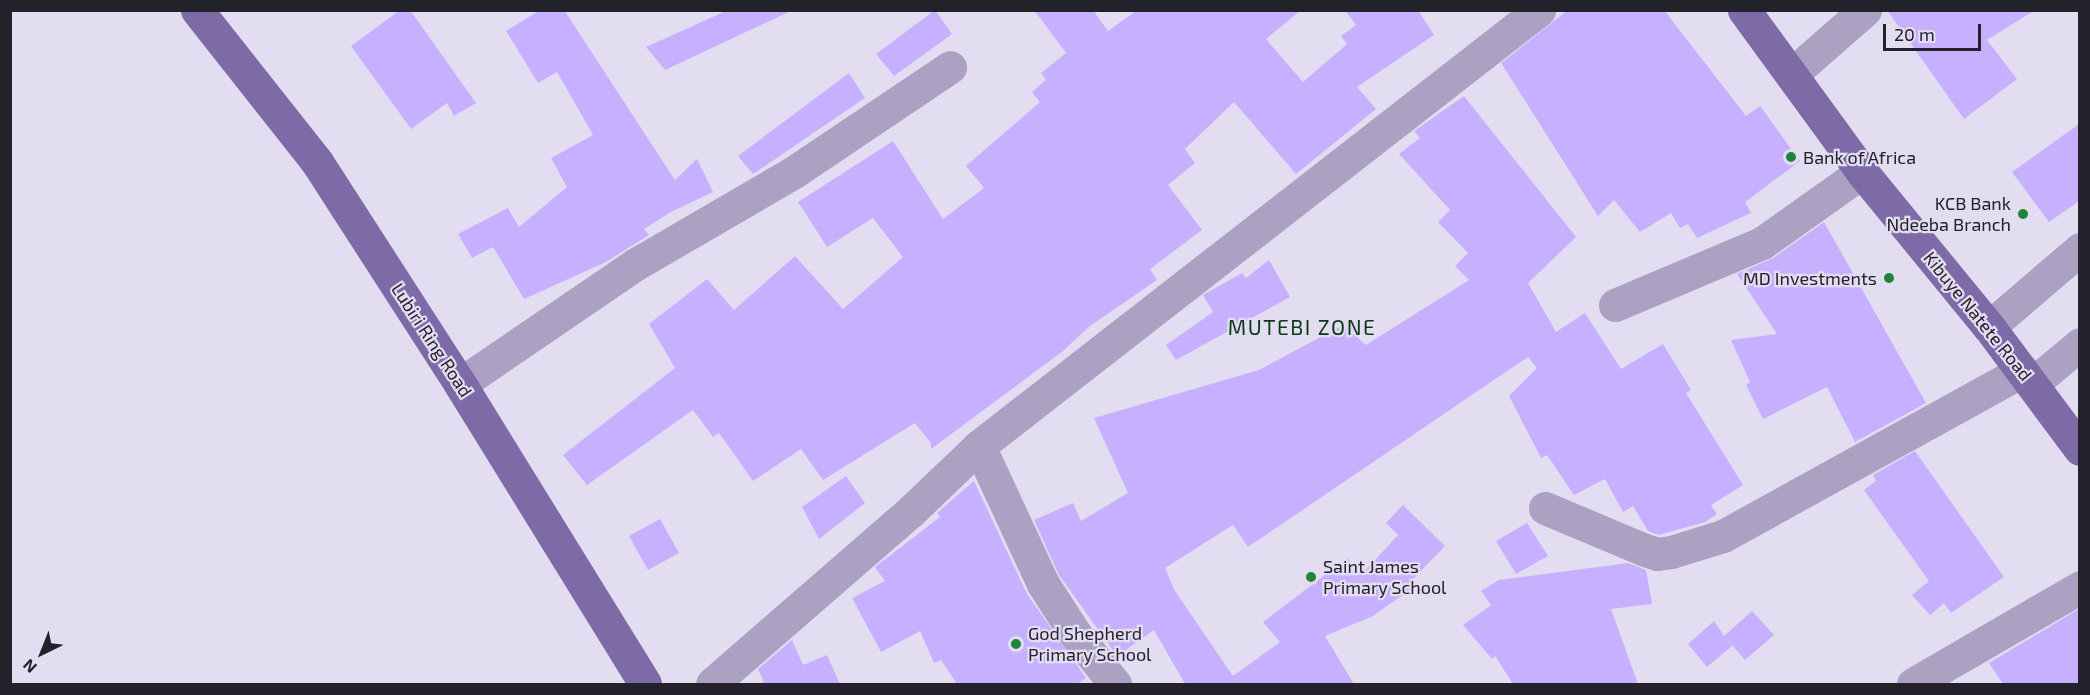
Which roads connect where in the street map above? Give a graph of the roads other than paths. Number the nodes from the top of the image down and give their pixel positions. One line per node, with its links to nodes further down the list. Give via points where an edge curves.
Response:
1 (197, 10): 13 (main road, Lubiri Ring Road, via 317,162)
2 (1539, 10): 14 (street)
3 (1744, 10): 6 (main road, Kibuye Natete Road)
4 (1865, 10): 6 (street)
5 (950, 67): 13 (street, via 794,172 636,264)
6 (1793, 73): 7 (main road, Kibuye Natete Road)
7 (1862, 172): 9 (street, via 1762,243); 10 (main road, Kibuye Natete Road)
8 (2079, 249): 10 (street)
9 (1615, 305)
10 (1989, 327): 12 (main road, Kibuye Natete Road)
11 (2079, 344): 12 (street)
12 (2027, 377): 15 (main road, Kibuye Natete Road); 16 (street, via 1723,536 1671,552 1657,554)
13 (460, 384): 18 (main road, Lubiri Ring Road)
14 (980, 446): 19 (street); 20 (street, via 1043,584 1076,635)
15 (2079, 449)
16 (1545, 508)
17 (2079, 587): 21 (street)
18 (645, 684)
19 (712, 684)
20 (1115, 684)
21 (1913, 684)

